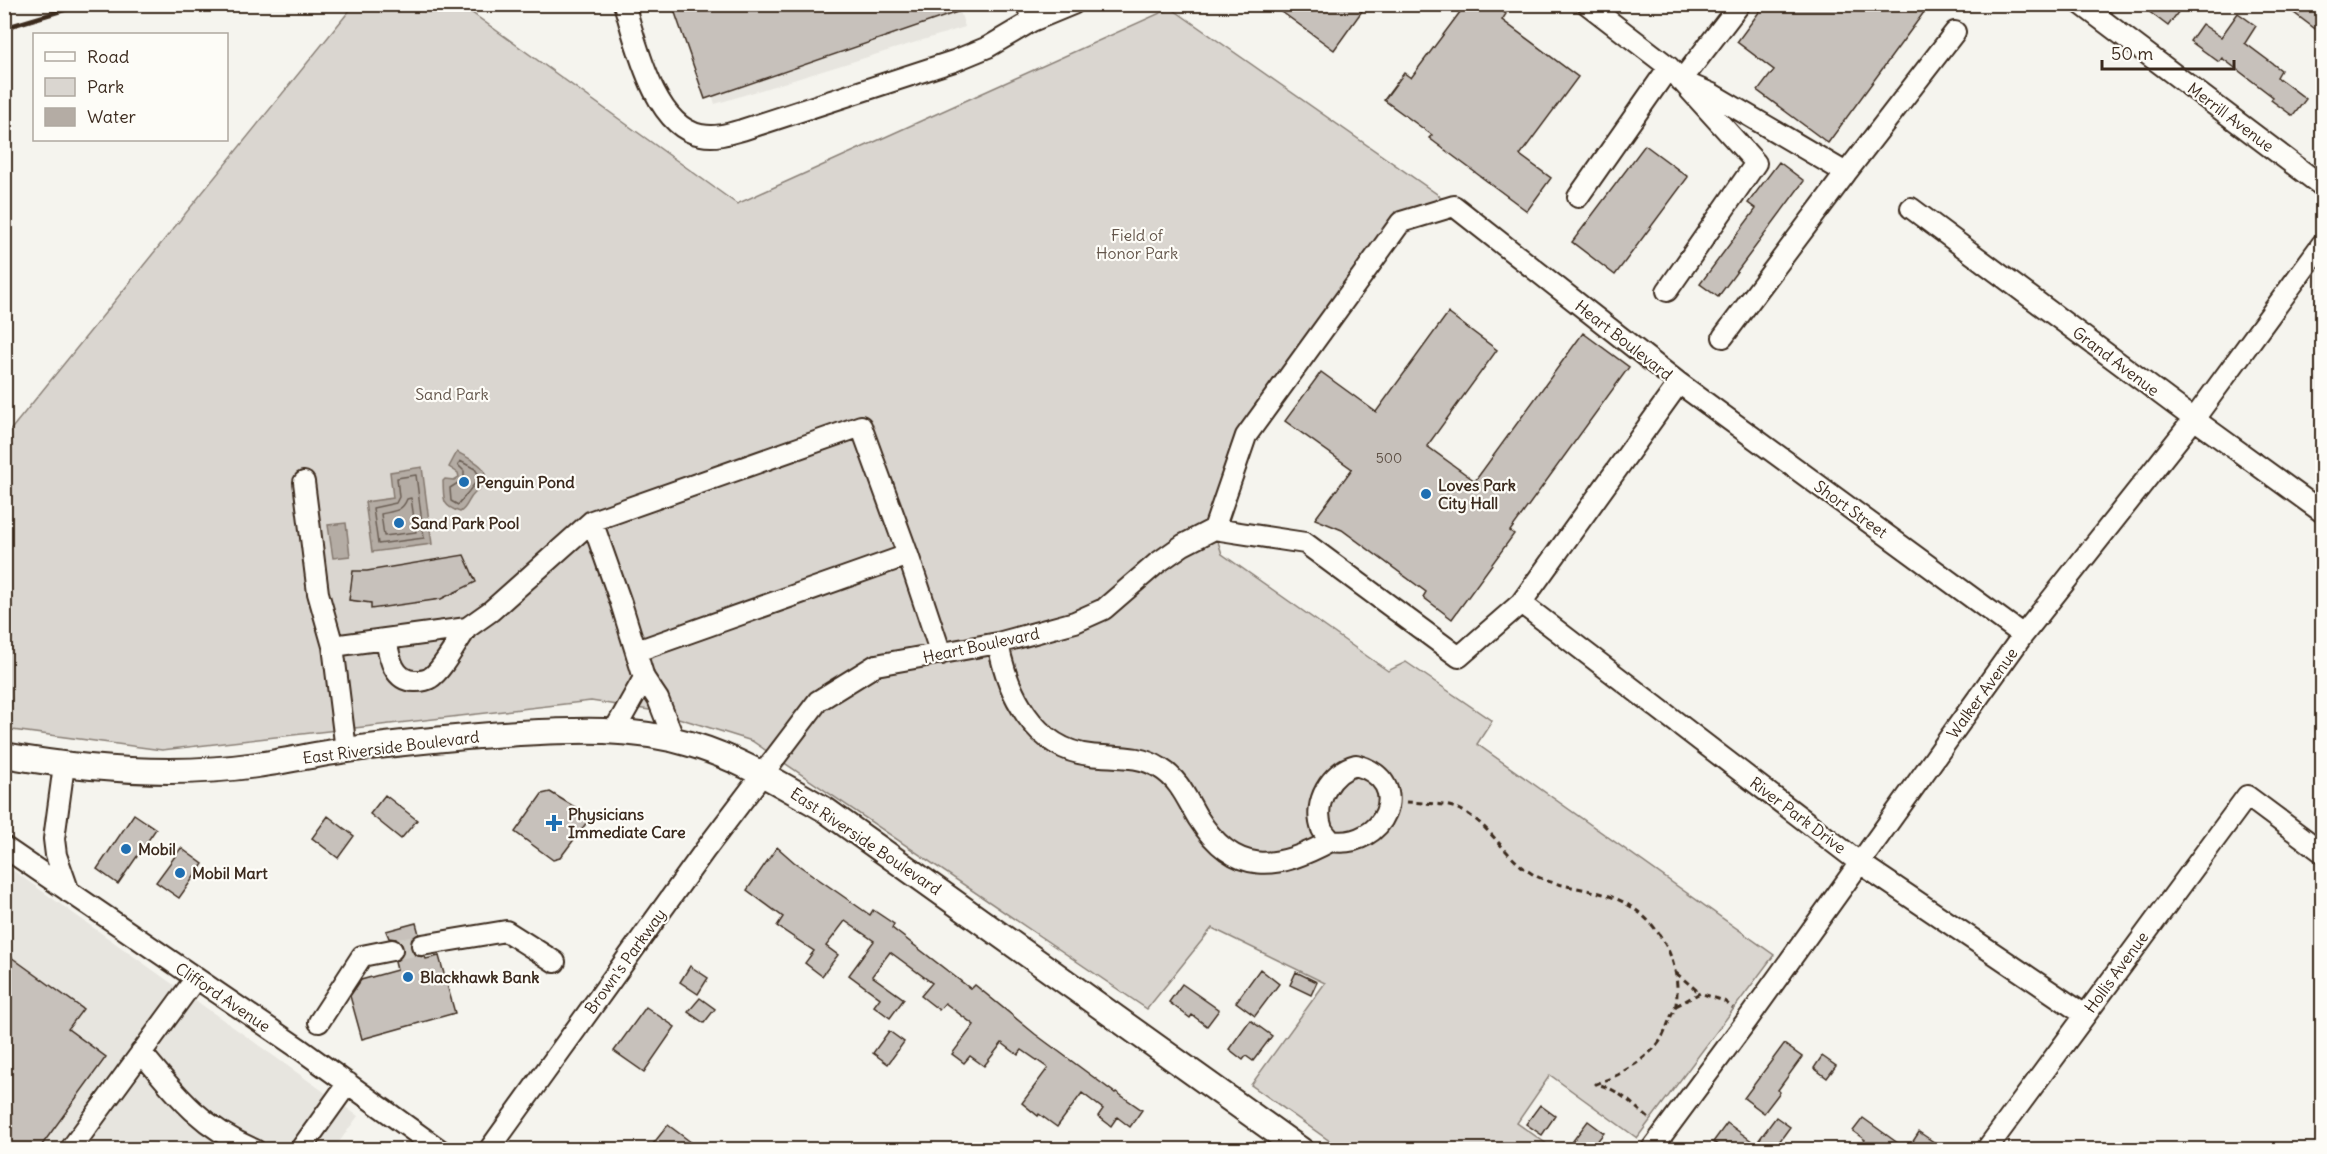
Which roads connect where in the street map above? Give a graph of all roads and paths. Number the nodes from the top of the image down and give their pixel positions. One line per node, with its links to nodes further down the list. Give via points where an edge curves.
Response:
1 (624, 4): 6 (street, via 644,68 661,105 680,126 699,135 718,136 954,61 988,47)
2 (1587, 4): 8 (street)
3 (1740, 4): 8 (street)
4 (2081, 4): 10 (street, Merrill Avenue)
5 (1065, 6): 6 (street)
6 (1029, 13)
7 (1956, 32): 9 (street)
8 (1675, 74): 9 (street); 11 (street); 14 (street, via 1756,163)
9 (1846, 173): 15 (street)
10 (2322, 186)
11 (1578, 197)
12 (1911, 208): 17 (street, Grand Avenue)
13 (2322, 244): 17 (street, Walker Avenue)
14 (1667, 291)
15 (1722, 337)
16 (1679, 383): 21 (street, Heart Boulevard, via 1454,206 1401,222 1246,436); 23 (street, Heart Boulevard); 25 (street, Short Street)
17 (2194, 419): 19 (street, Grand Avenue); 25 (street, Walker Avenue)
18 (304, 482): 28 (street, via 318,593)
19 (2322, 512)
20 (592, 521): 22 (street, via 861,426); 24 (street); 29 (street)
21 (1214, 529): 23 (street, Heart Boulevard, via 1305,543 1459,657); 27 (street, Heart Boulevard, via 1156,564 1104,609 1075,622)
22 (908, 555): 29 (street); 30 (street)
23 (1521, 603): 42 (street, River Park Drive)
24 (467, 628): 26 (street); 26 (street, via 435,674 417,681 400,676 390,659)
25 (2023, 635): 42 (street, Walker Avenue)
26 (386, 639): 28 (street)
27 (998, 644): 30 (street, Heart Boulevard); 39 (street, via 1013,693 1042,733 1072,752 1143,760 1160,768 1176,780 1210,837 1241,858 1263,864 1282,862)
28 (333, 646): 34 (street)
29 (637, 651): 31 (street)
30 (941, 654): 37 (street, Heart Boulevard, via 876,666 818,701)
31 (644, 678): 32 (street); 33 (street, via 658,699)
32 (614, 731): 33 (main road, East Riverside Boulevard); 34 (main road, East Riverside Boulevard, via 582,729 497,735)
33 (674, 740): 37 (main road, East Riverside Boulevard)
34 (346, 750): 36 (main road, East Riverside Boulevard, via 256,765 202,769 142,771)
35 (4, 754): 36 (main road, East Riverside Boulevard)
36 (64, 765): 43 (street, via 54,839)
37 (763, 773): 61 (street, Brown's Parkway); 62 (main road, East Riverside Boulevard, via 824,809)
38 (1389, 800): 39 (street, via 1382,821 1365,835 1344,843); 39 (street, via 1386,784 1368,768 1356,765 1335,775 1327,787 1320,816 1322,830); 47 (path, via 1454,807 1478,823 1530,873 1614,896 1631,906 1647,918 1663,941)
39 (1331, 841)
40 (4, 847): 43 (street, Clifford Avenue)
41 (2322, 852): 51 (street, Hollis Avenue, via 2247,796)
42 (1860, 863): 51 (street, River Park Drive); 52 (street, Walker Avenue)
43 (69, 892): 48 (street, Clifford Avenue)
44 (422, 945): 46 (street, via 506,931)
45 (392, 950): 53 (street, via 362,956)
46 (555, 962)
47 (1676, 972): 49 (path); 50 (path)
48 (196, 978): 54 (street); 55 (street, Clifford Avenue)
49 (1700, 993): 50 (path); 52 (path, via 1724,1001)
50 (1676, 1006): 56 (path, via 1659,1044 1630,1067 1596,1084 1622,1094)
51 (2085, 1015): 64 (street, Hollis Avenue)
52 (1748, 1019): 56 (street, Walker Avenue)
53 (319, 1022)
54 (141, 1052): 57 (street); 58 (street, via 193,1112)
55 (348, 1083): 59 (street); 60 (street, Clifford Avenue)
56 (1665, 1131): 63 (street, Walker Avenue)
57 (70, 1149)
58 (255, 1149)
59 (300, 1149)
60 (440, 1149)
61 (489, 1149)
62 (1301, 1149)
63 (1651, 1149)
64 (1986, 1149)

